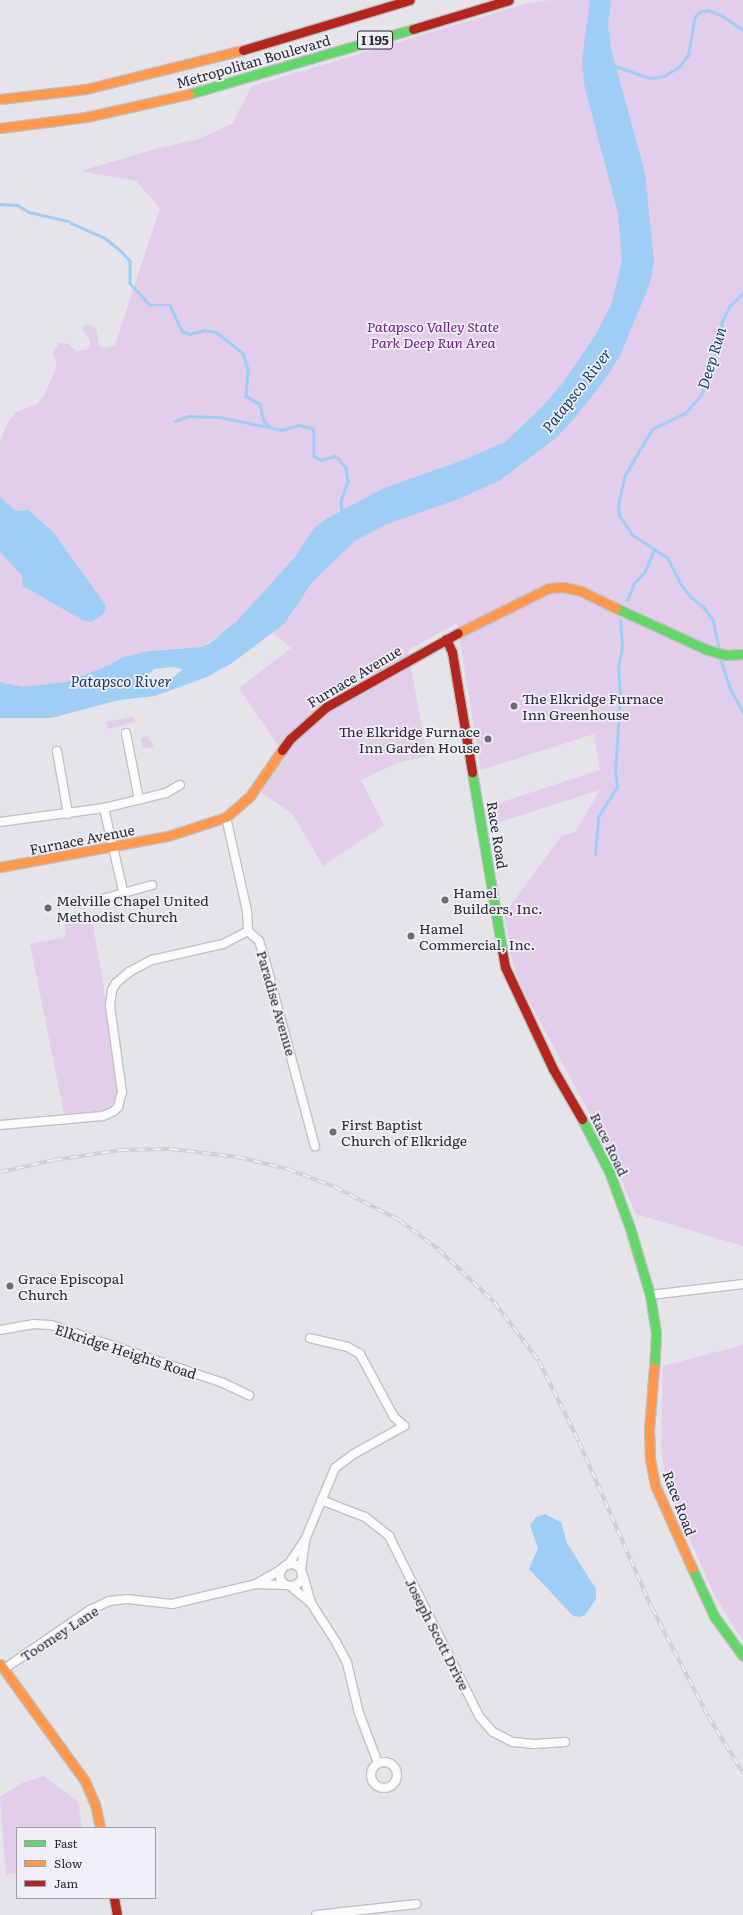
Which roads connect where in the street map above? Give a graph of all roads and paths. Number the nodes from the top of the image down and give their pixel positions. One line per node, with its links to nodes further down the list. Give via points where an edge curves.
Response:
1 (410, 0): 3 (main road, Metropolitan Boulevard / I 195, via 153,75 86,89)
2 (509, 0): 4 (main road, Metropolitan Boulevard / I 195, via 240,81 150,104)
3 (0, 99)
4 (0, 128)
5 (446, 639): 6 (main road, Furnace Avenue, via 539,592 564,587 592,595 712,651 726,655); 13 (main road, Furnace Avenue, via 314,715 283,749 250,796); 24 (main road, Race Road, via 455,667 506,967 553,1069 594,1137 609,1171 630,1228)
6 (743, 654)
7 (126, 733): 10 (street)
8 (57, 751): 12 (street)
9 (180, 785): 10 (street, via 166,793)
10 (139, 800): 11 (street)
11 (104, 808): 12 (street); 15 (street)
12 (68, 814): 14 (street)
13 (226, 817): 15 (main road, Furnace Avenue, via 192,830); 20 (street, via 247,911)
14 (0, 822)
15 (113, 847): 16 (main road, Furnace Avenue); 18 (street)
16 (0, 867)
17 (152, 885): 18 (street)
18 (123, 891): 19 (street)
19 (102, 899)
20 (248, 931): 21 (street, via 223,944 152,960 129,972 116,983 112,990 110,1005 122,1092 121,1100 114,1111 103,1116); 22 (street, Paradise Avenue, via 259,941 265,960)
21 (0, 1124)
22 (315, 1146)
23 (743, 1284): 24 (street)
24 (650, 1295): 35 (main road, Race Road, via 656,1340 649,1430 650,1459 655,1485 714,1616)
25 (0, 1330): 27 (street, Elkridge Heights Road, via 33,1324 51,1326 145,1356)
26 (310, 1338): 28 (street, via 348,1348 360,1354 394,1417 404,1426 342,1461 329,1477)
27 (249, 1395)
28 (321, 1500): 29 (street); 37 (street, Joseph Scott Drive, via 365,1517 389,1536 486,1724 498,1735 513,1742)
29 (305, 1540): 30 (street); 31 (street)
30 (285, 1567): 31 (street, via 294,1564); 32 (street, Toomey Lane); 33 (street, via 280,1576)
31 (302, 1572): 33 (street, via 299,1583); 34 (street)
32 (256, 1584): 33 (street, Toomey Lane); 36 (street, Toomey Lane, via 172,1604 127,1599 109,1601 90,1610)
33 (287, 1585): 34 (street)
34 (311, 1603): 38 (street, via 346,1663 359,1714)
35 (743, 1656)
36 (2, 1666): 39 (main road, via 85,1781 95,1804)
37 (565, 1742)
38 (378, 1763)
39 (100, 1827)
40 (114, 1899): 42 (main road)
41 (416, 1904): 43 (street)
42 (117, 1915)
43 (316, 1915)

